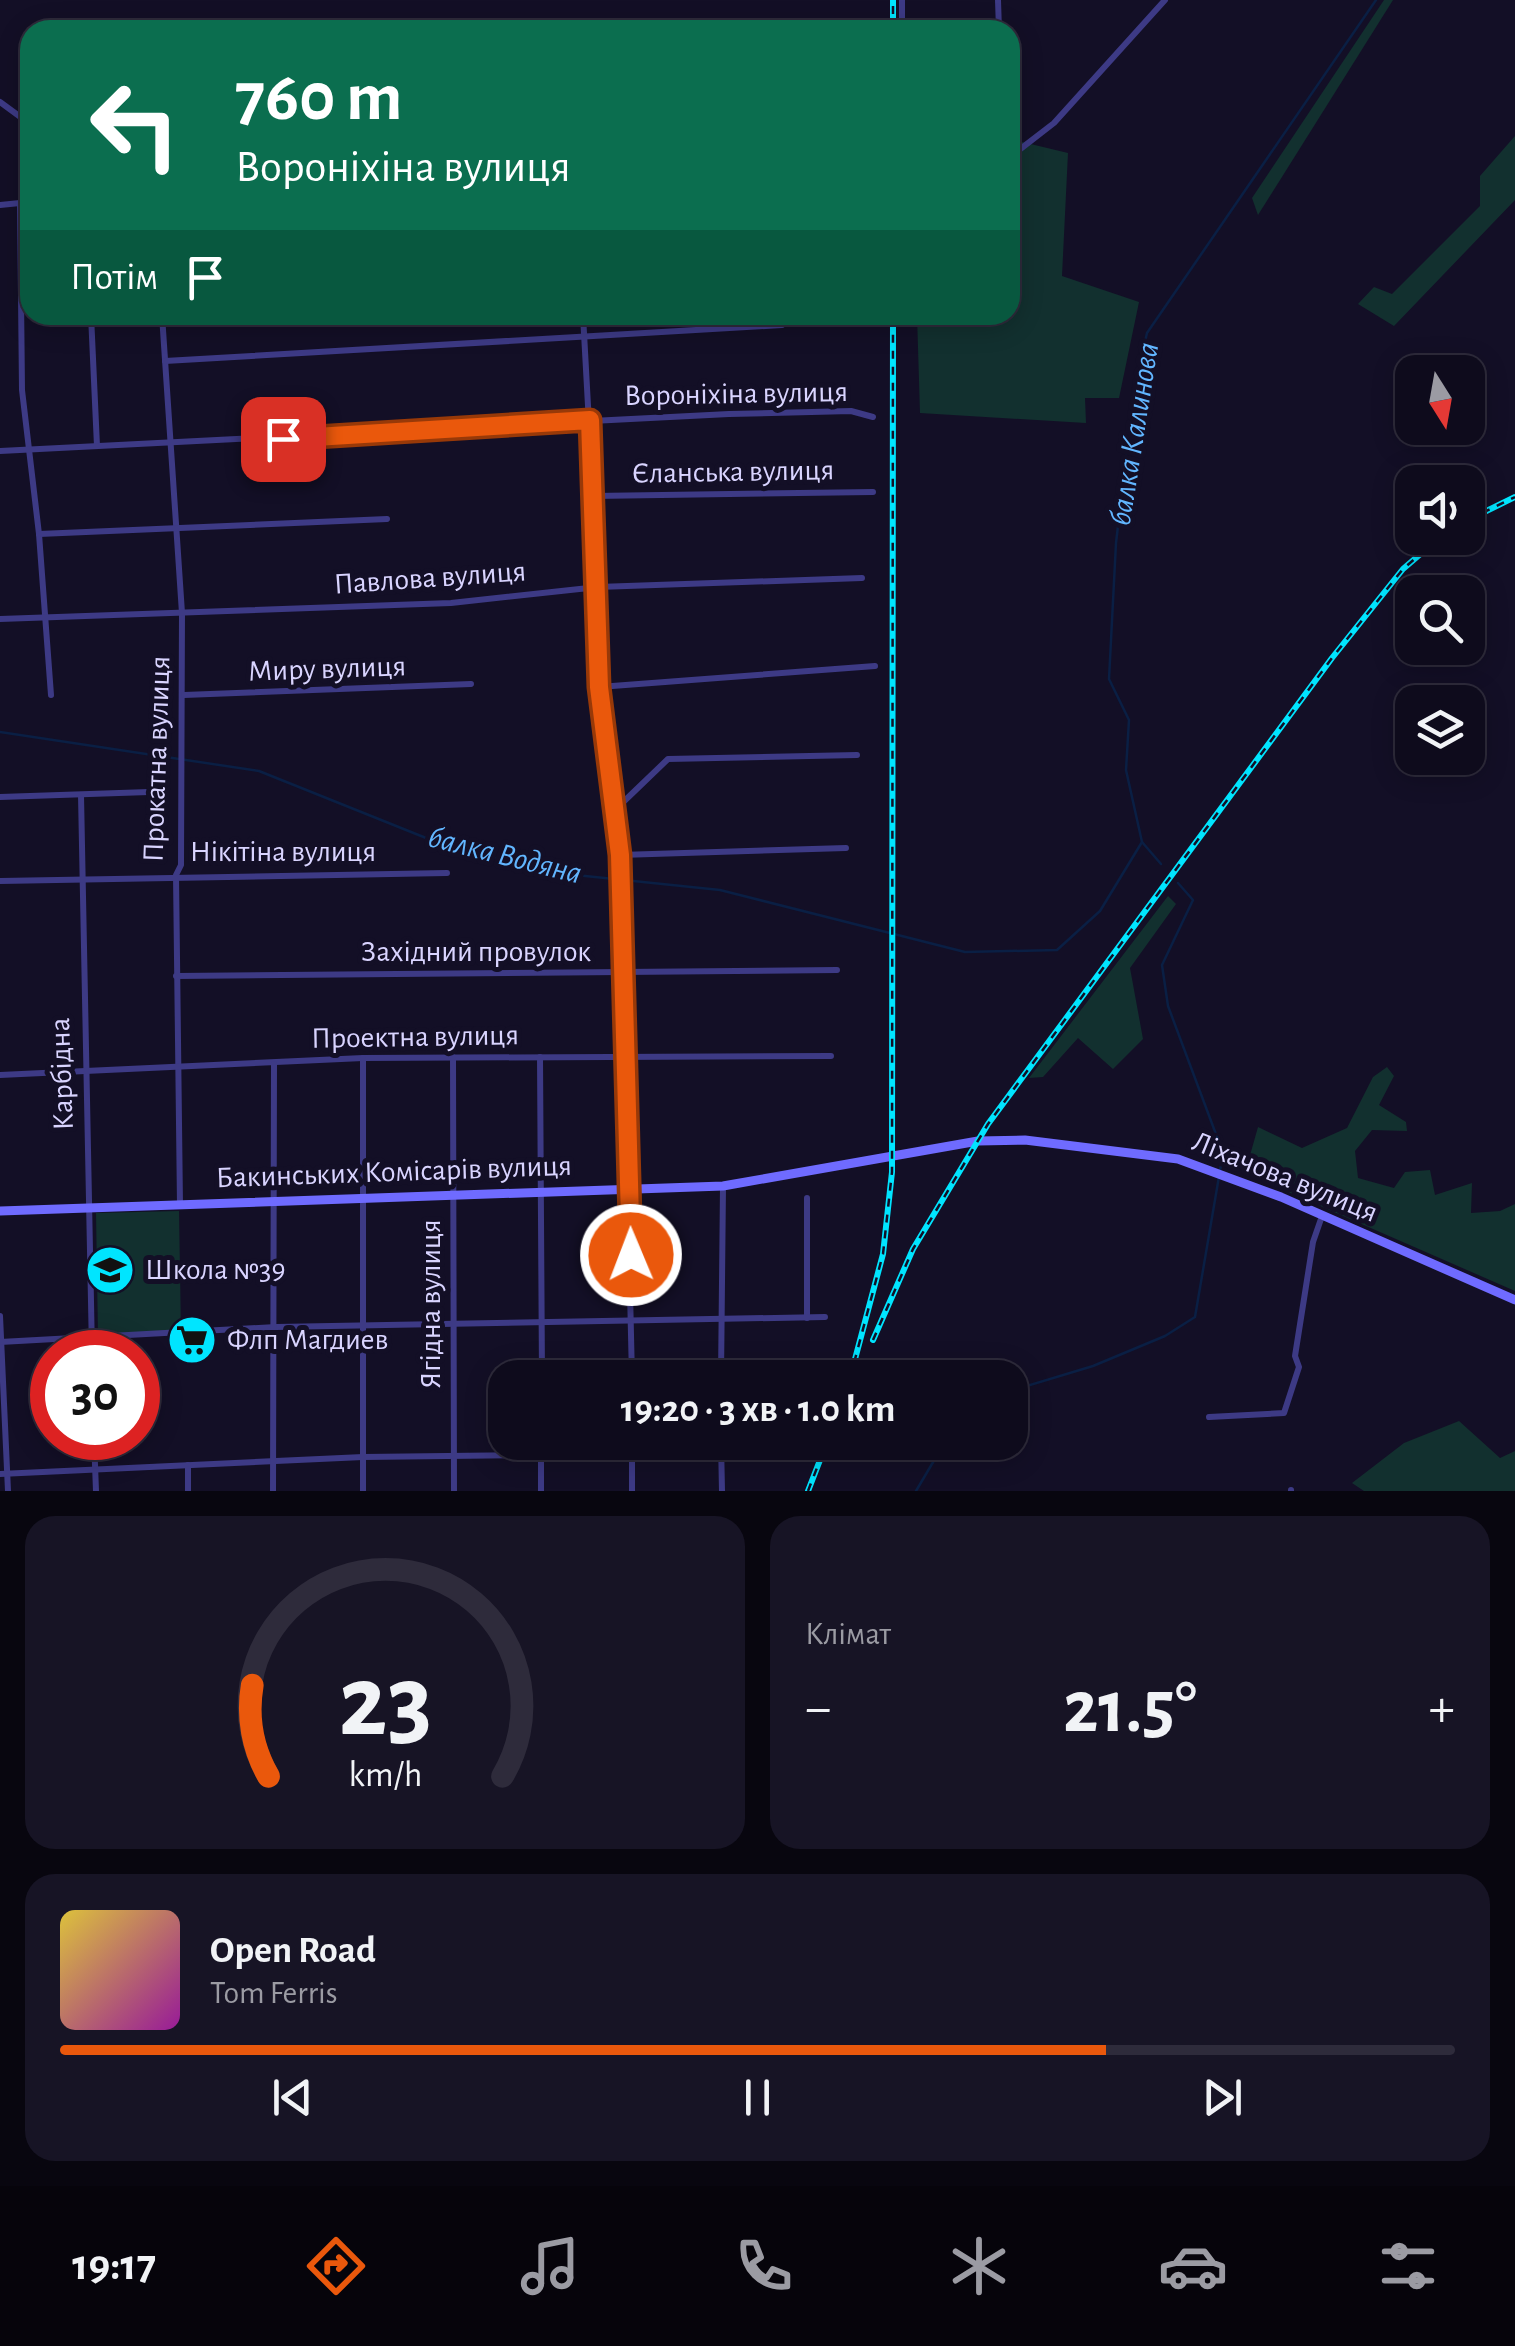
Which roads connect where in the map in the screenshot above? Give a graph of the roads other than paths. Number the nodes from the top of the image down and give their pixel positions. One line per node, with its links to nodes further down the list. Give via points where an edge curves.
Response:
1 (1164, 0): 2 (street, via 1054,123)
2 (1020, 148)
3 (20, 203): 4 (street); 15 (street, via 19,331)
4 (0, 205)
5 (91, 325): 14 (street)
6 (163, 325): 10 (street, Прокатна вулиця)
7 (584, 325): 9 (street)
8 (782, 325): 9 (street)
9 (584, 335): 10 (street); 12 (street)
10 (165, 361): 13 (street, Прокатна вулиця)
11 (873, 417): 12 (street, Вороніхіна вулиця, via 850,411)
12 (590, 420): 13 (street, Вороніхіна вулиця); 18 (street)
13 (171, 445): 14 (street, Вороніхіна вулиця); 20 (street, Прокатна вулиця)
14 (97, 446): 15 (street, Вороніхіна вулиця)
15 (28, 450): 16 (street, Вороніхіна вулиця); 21 (street)
16 (0, 451)
17 (873, 492): 18 (street, Єланська вулиця)
18 (594, 496): 23 (street)
19 (387, 518): 20 (street)
20 (176, 531): 21 (street); 24 (street, Прокатна вулиця)
21 (40, 534): 25 (street)
22 (862, 578): 23 (street, Павлова вулиця)
23 (598, 587): 24 (street, Павлова вулиця, via 450,603); 29 (street)
24 (182, 613): 25 (street, Павлова вулиця); 31 (street, Прокатна вулиця)
25 (44, 618): 26 (street, Павлова вулиця); 30 (street)
26 (0, 619)
27 (874, 666): 29 (street)
28 (471, 684): 31 (street, Миру вулиця)
29 (599, 687): 36 (street)
30 (51, 695)
31 (184, 695): 40 (street, Прокатна вулиця)
32 (856, 755): 36 (street, via 668,759)
33 (149, 792): 34 (street)
34 (81, 794): 35 (street); 41 (street, Карбідна)
35 (0, 797)
36 (615, 810): 38 (street)
37 (846, 848): 38 (street)
38 (620, 855): 44 (street)
39 (447, 873): 40 (street, Нікітіна вулиця)
40 (176, 875): 41 (street, Нікітіна вулиця); 45 (street, Прокатна вулиця)
41 (81, 879): 42 (street, Нікітіна вулиця); 53 (street, Карбідна)
42 (0, 881)
43 (837, 970): 44 (street, Західний провулок)
44 (623, 974): 45 (street, Західний провулок); 46 (street)
45 (176, 976): 52 (street, Прокатна вулиця)
46 (626, 1056): 47 (street, Проектна вулиця); 49 (street, Проектна вулиця); 57 (street)
47 (832, 1056)
48 (453, 1057): 49 (street, Проектна вулиця); 50 (street, Проектна вулиця); 59 (street, Ягідна вулиця)
49 (540, 1057): 58 (street)
50 (364, 1058): 51 (street, Проектна вулиця); 60 (street)
51 (274, 1064): 52 (street, Проектна вулиця); 62 (street)
52 (177, 1070): 53 (street, Проектна вулиця); 63 (street, Прокатна вулиця)
53 (84, 1073): 54 (street, Проектна вулиця); 64 (street, Карбідна)
54 (0, 1075)
55 (1025, 1140): 56 (street, Бакинських Комісарів вулиця, via 892,1153); 66 (street, Ліхачова вулиця, via 1178,1159)
56 (723, 1186): 57 (street, Бакинських Комісарів вулиця); 70 (street)
57 (630, 1189): 58 (street, Бакинських Комісарів вулиця); 72 (street)
58 (541, 1192): 59 (street, Бакинських Комісарів вулиця); 73 (street)
59 (454, 1195): 60 (street, Бакинських Комісарів вулиця); 74 (street, Ягідна вулиця)
60 (362, 1198): 62 (street, Бакинських Комісарів вулиця); 75 (street)
61 (807, 1198): 71 (street)
62 (273, 1202): 63 (street, Бакинських Комісарів вулиця); 76 (street)
63 (180, 1204): 64 (street, Бакинських Комісарів вулиця)
64 (89, 1208): 65 (street, Бакинських Комісарів вулиця); 77 (street, Карбідна)
65 (0, 1211)
66 (1322, 1216): 67 (street, Ліхачова вулиця); 84 (street, via 1295,1356 1299,1368 1284,1414)
67 (1515, 1300)
68 (0, 1316): 80 (street)
69 (824, 1317): 71 (street)
70 (722, 1318): 71 (street); 72 (street); 83 (street)
71 (806, 1318)
72 (632, 1320): 73 (street); 82 (street)
73 (542, 1324): 74 (street); 81 (street)
74 (454, 1325): 75 (street); 85 (street, Ягідна вулиця)
75 (362, 1326): 76 (street); 87 (street)
76 (276, 1327): 78 (street); 92 (street)
77 (92, 1330)
78 (160, 1335)
79 (30, 1341): 80 (street)
80 (1, 1342): 95 (street)
81 (542, 1360)
82 (632, 1360)
83 (722, 1360)
84 (1209, 1417)
85 (454, 1455): 86 (street); 87 (street); 101 (street, Ягідна вулиця)
86 (488, 1455)
87 (362, 1457): 92 (street); 100 (street)
88 (95, 1460): 94 (street)
89 (541, 1460): 102 (street)
90 (632, 1460): 103 (street)
91 (721, 1460): 104 (street)
92 (274, 1461): 93 (street); 99 (street)
93 (188, 1465): 94 (street); 98 (street)
94 (95, 1470): 95 (street); 97 (street)
95 (4, 1474): 96 (street)
96 (8, 1491)
97 (96, 1491)
98 (188, 1491)
99 (274, 1491)
100 (363, 1491)
101 (454, 1491)
102 (541, 1491)
103 (632, 1491)
104 (722, 1491)

